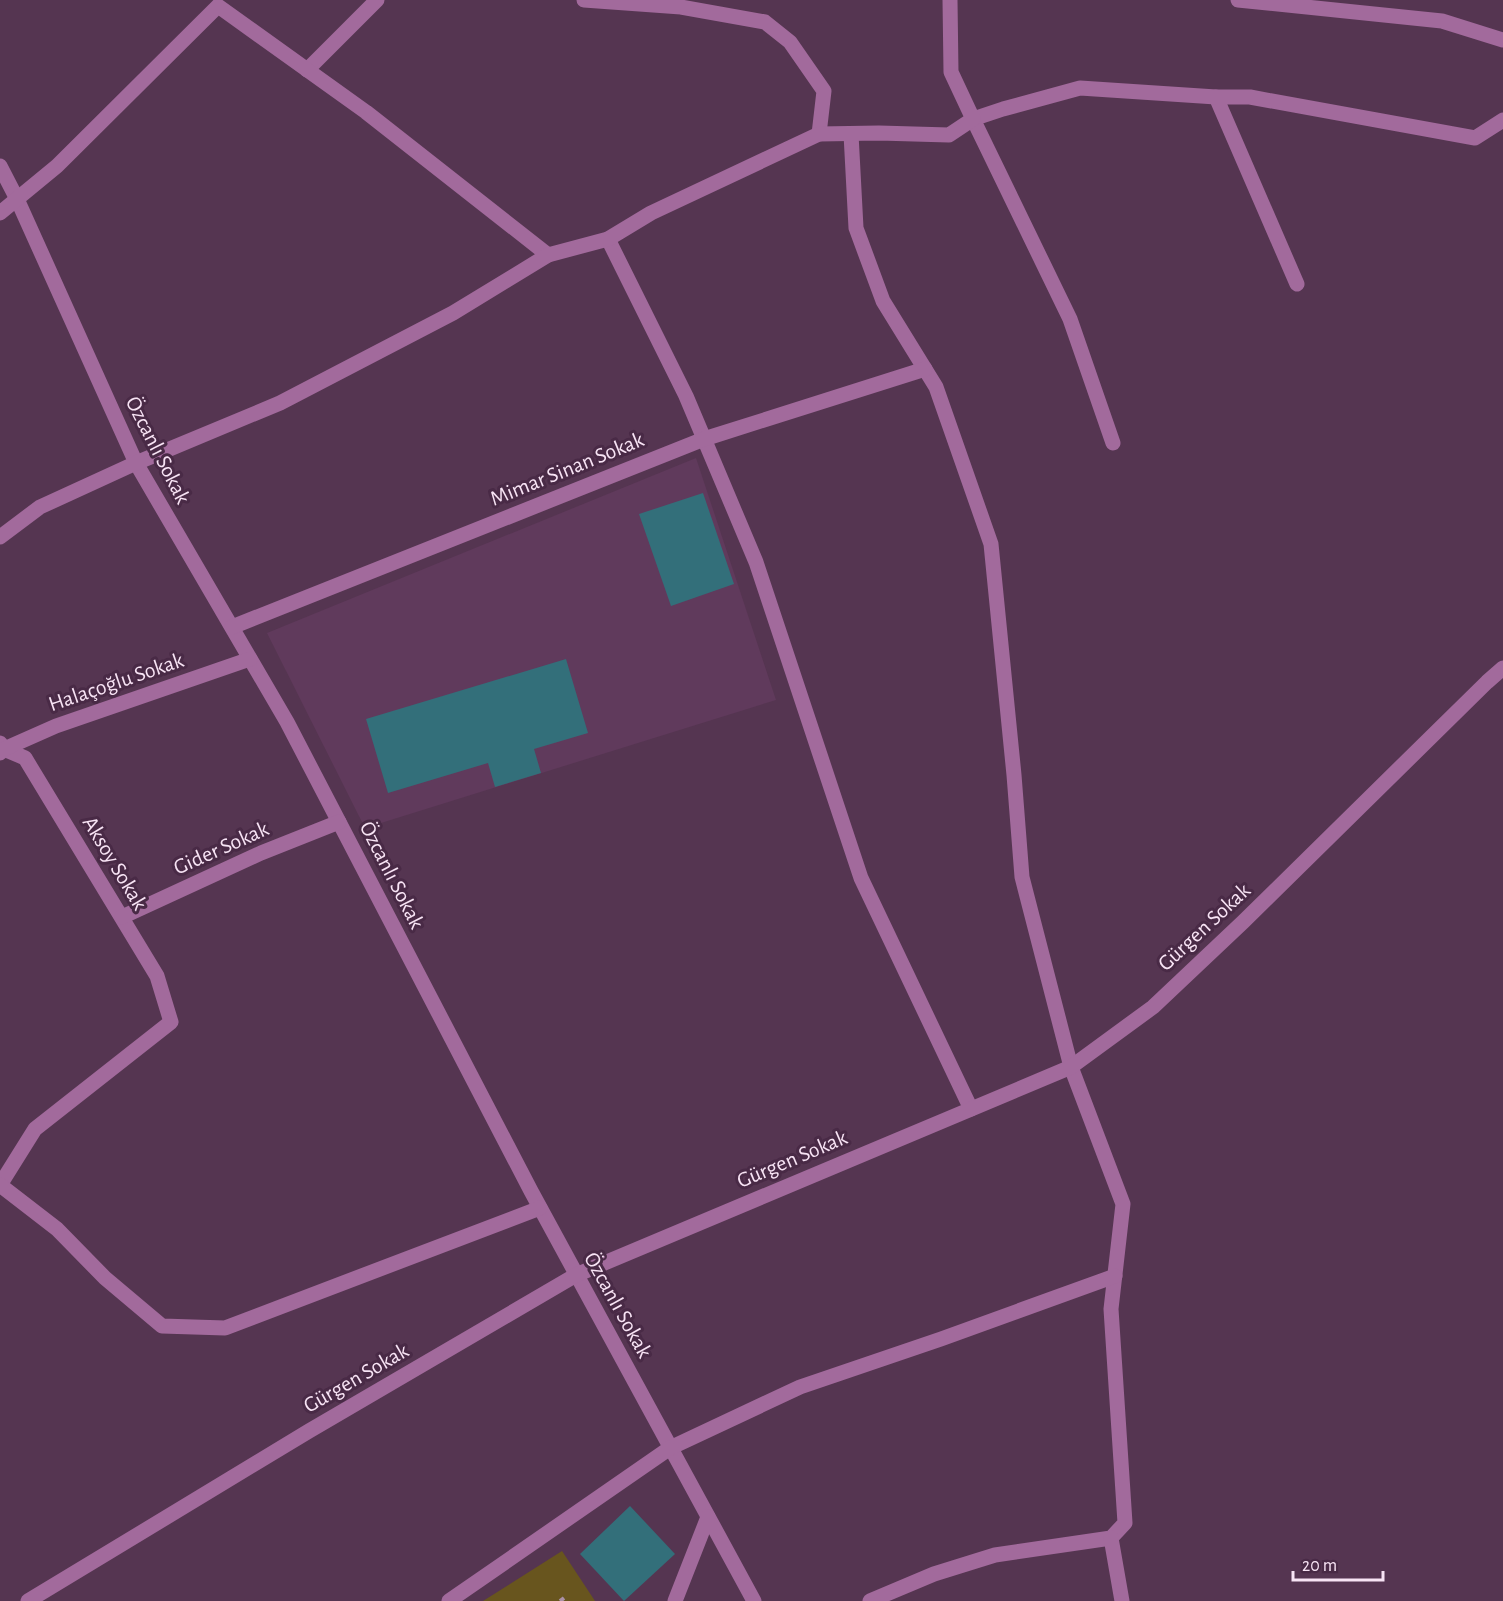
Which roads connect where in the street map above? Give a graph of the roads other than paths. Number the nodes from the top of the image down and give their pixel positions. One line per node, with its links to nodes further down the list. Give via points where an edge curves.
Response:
1 (377, 0): 6 (street)
2 (584, 0): 11 (street, via 681,7 765,22 790,42 824,91)
3 (950, 0): 8 (street, via 951,72)
4 (1238, 0): 5 (street, via 1442,21)
5 (1503, 40)
6 (307, 70): 13 (street, via 218,6 57,166); 16 (street)
7 (1216, 97): 8 (street, via 1080,88); 9 (street, via 1250,97 1475,138); 17 (street)
8 (973, 119): 10 (street, via 949,135); 20 (street, via 1070,319)
9 (1503, 120)
10 (851, 134): 11 (street); 18 (street, via 856,228 883,301)
11 (819, 135): 15 (street, via 651,213)
12 (0, 166): 13 (street, Özcanlı Sokak)
13 (17, 199): 14 (street); 21 (street, Özcanlı Sokak)
14 (0, 213)
15 (608, 239): 16 (street); 19 (street)
16 (548, 255): 21 (street, via 453,313 280,403)
17 (1297, 284)
18 (925, 369): 19 (street, Mimar Sinan Sokak); 29 (street, via 936,387 991,544 1022,876)
19 (704, 439): 23 (street, Mimar Sinan Sokak); 30 (street, via 756,562 861,878)
20 (1113, 443)
21 (136, 463): 22 (street, via 40,507); 23 (street, Özcanlı Sokak)
22 (0, 537)
23 (232, 627): 24 (street, Özcanlı Sokak)
24 (250, 659): 26 (street, Halaçoğlu Sokak); 27 (street, Özcanlı Sokak)
25 (1503, 668): 29 (street, Gürgen Sokak, via 1153,1006)
26 (1, 748): 28 (street, Aksoy Sokak, via 25,758)
27 (339, 822): 28 (street, Gider Sokak); 32 (street, Özcanlı Sokak)
28 (122, 917): 31 (street, Aksoy Sokak, via 157,976 171,1022 35,1129)
29 (1071, 1067): 30 (street, Gürgen Sokak); 34 (street, via 1123,1204)
30 (971, 1108): 33 (street, Gürgen Sokak)
31 (0, 1185): 32 (street, via 57,1229 105,1278 162,1326 225,1328)
32 (540, 1208): 33 (street, Özcanlı Sokak)
33 (576, 1275): 35 (street, Özcanlı Sokak); 38 (street, Gürgen Sokak)
34 (1115, 1276): 35 (street, via 800,1387); 37 (street, via 1111,1310 1125,1523)
35 (670, 1448): 36 (street, Özcanlı Sokak); 39 (street)
36 (708, 1517): 40 (street); 41 (street, Özcanlı Sokak)
37 (1111, 1538): 42 (street, via 995,1555 934,1574); 43 (street)
38 (28, 1601)
39 (449, 1601)
40 (675, 1601)
41 (754, 1601)
42 (870, 1601)
43 (1122, 1601)

